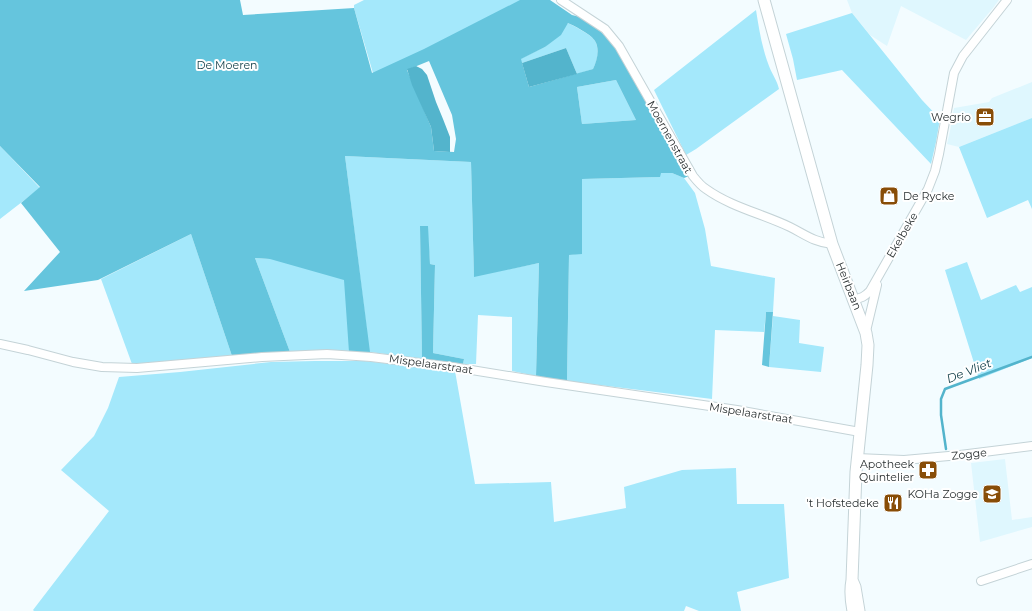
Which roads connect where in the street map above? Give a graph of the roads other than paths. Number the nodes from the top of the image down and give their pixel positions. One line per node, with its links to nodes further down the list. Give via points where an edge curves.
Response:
1 (561, 0): 4 (street, Moernenstraat, via 605,29 619,46 693,176 705,189 811,239)
2 (764, 0): 4 (main road, Heirbaan)
3 (1007, 0): 5 (street, Ekelbeke, via 963,56 954,73 939,154 928,190)
4 (832, 244): 6 (main road, Heirbaan)
5 (879, 275): 6 (street, Ekelbeke, via 866,295 860,299); 7 (street, Ekelbeke)
6 (853, 299): 7 (main road, Heirbaan)
7 (866, 331): 9 (main road, Heirbaan, via 867,365)
8 (0, 344): 9 (street, Mispelaarstraat, via 74,362 137,368 262,357 327,354 371,356 737,410)
9 (860, 432): 11 (main road, Heirbaan)
10 (1032, 446): 11 (street, Zogge, via 904,460)
11 (858, 458): 13 (main road, Heirbaan)
12 (1032, 564): 14 (street)
13 (852, 580): 15 (main road, Heirbaan); 16 (main road, Heirbaan)
14 (981, 581)
15 (852, 611)
16 (859, 611)

